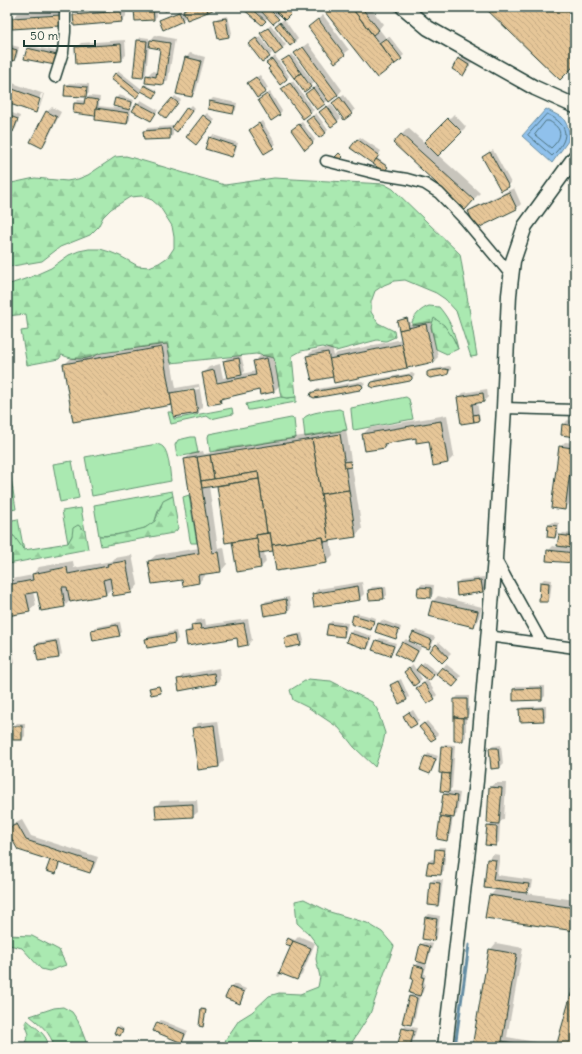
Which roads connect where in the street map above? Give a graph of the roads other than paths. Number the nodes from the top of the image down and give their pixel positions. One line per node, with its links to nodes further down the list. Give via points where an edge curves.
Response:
1 (65, 7): 3 (street, via 63,52)
2 (403, 7): 4 (main road, via 428,28 535,88)
3 (55, 77)
4 (575, 106)
5 (575, 157): 7 (main road, via 525,226)
6 (326, 161): 7 (street, via 426,184 439,193 465,220)
7 (511, 275): 8 (main road)
8 (504, 408): 9 (street); 10 (main road)
9 (575, 410)
10 (495, 558): 11 (main road); 12 (street)
11 (488, 636): 12 (street); 14 (main road, via 476,781)
12 (542, 644): 13 (street)
13 (575, 648)
14 (445, 1047)

